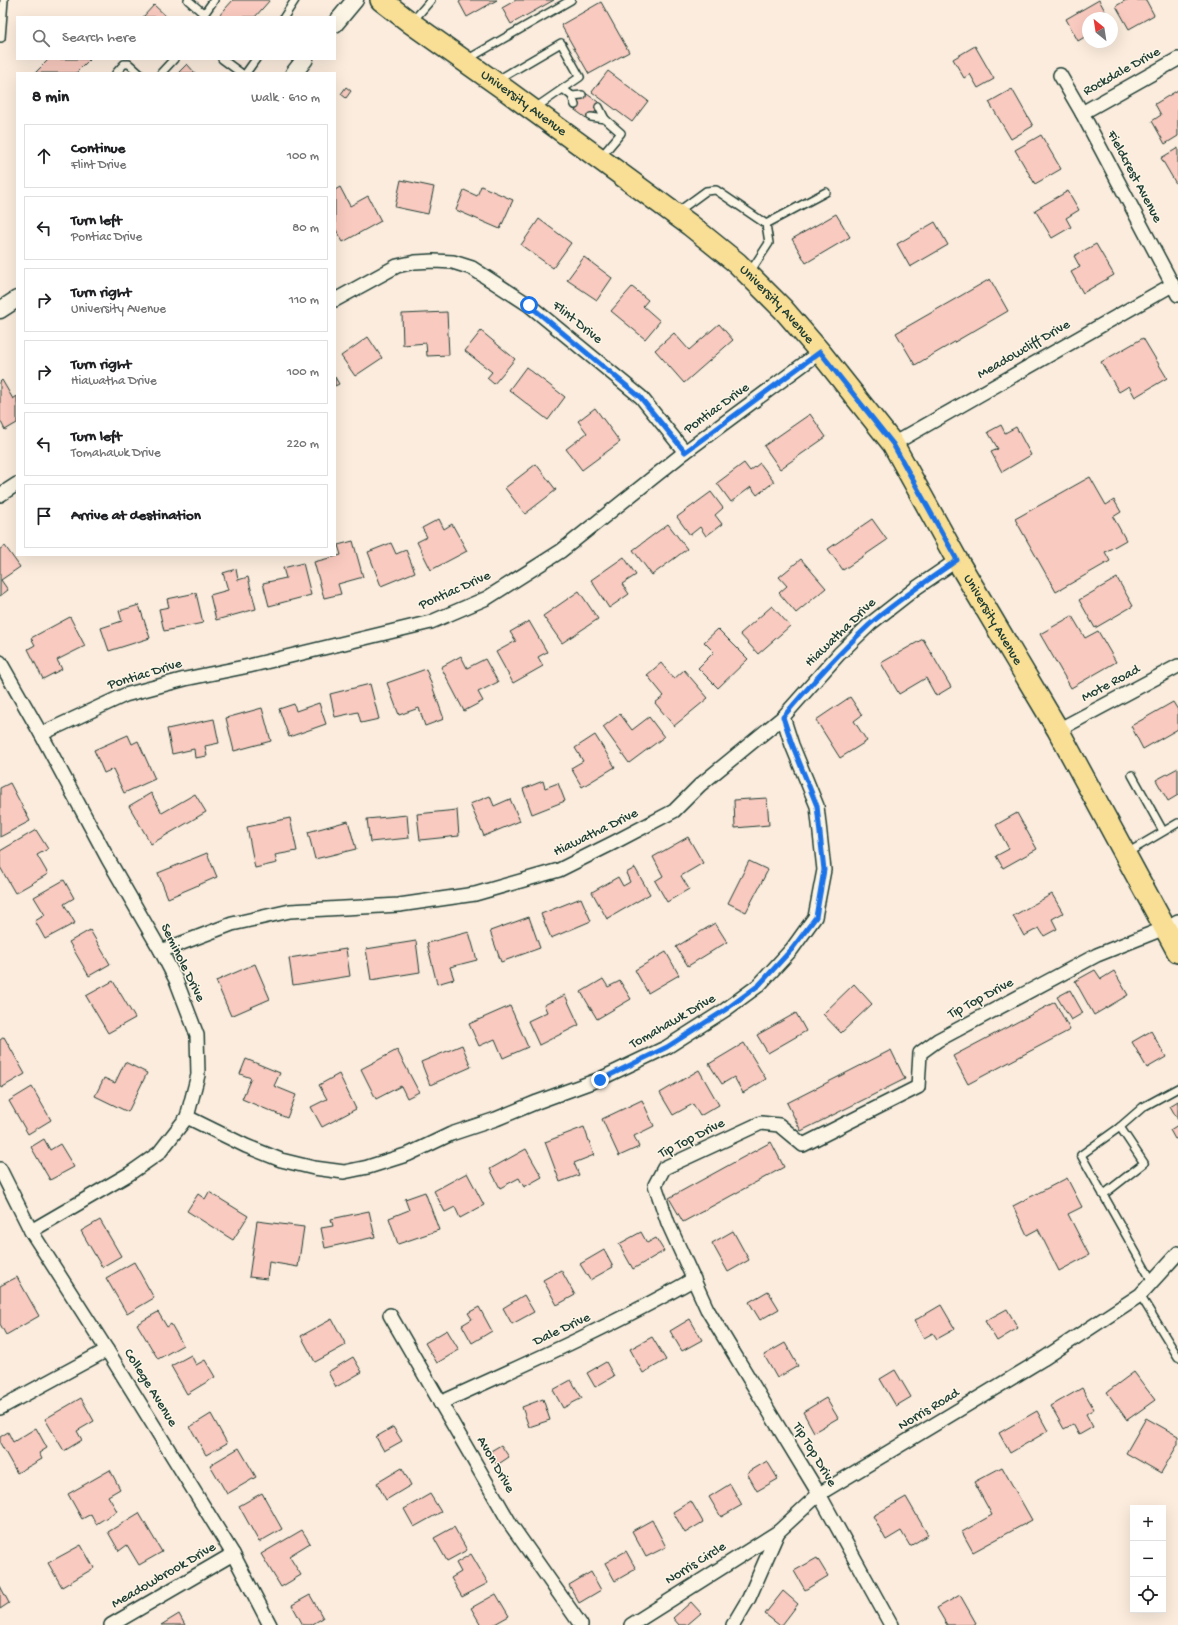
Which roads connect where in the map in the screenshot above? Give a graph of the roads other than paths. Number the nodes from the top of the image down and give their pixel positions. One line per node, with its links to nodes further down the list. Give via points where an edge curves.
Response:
1 (4, 0): 13 (lane)
2 (188, 0): 9 (lane)
3 (214, 0): 9 (lane)
4 (295, 0): 10 (lane)
5 (355, 0): 11 (street)
6 (381, 0): 12 (main road, University Avenue)
7 (431, 0): 12 (lane)
8 (571, 0): 19 (lane)
9 (203, 15)
10 (285, 16)
11 (336, 23)
12 (411, 23): 19 (main road, University Avenue)
13 (1, 38)
14 (1178, 59): 34 (street, Rockdale Drive)
15 (173, 60): 22 (lane)
16 (223, 60): 23 (lane)
17 (255, 60): 24 (lane)
18 (304, 60): 25 (street)
19 (464, 61): 27 (main road, University Avenue)
20 (117, 72): 21 (lane, via 124,64 129,64)
21 (138, 72)
22 (162, 72)
23 (240, 72)
24 (247, 72)
25 (295, 72)
26 (1060, 75): 34 (street, Fieldcrest Avenue)
27 (494, 82): 28 (lane, via 561,43 580,77); 33 (main road, University Avenue)
28 (563, 89): 30 (lane); 33 (lane)
29 (582, 95): 30 (lane)
30 (572, 96): 31 (lane)
31 (575, 104)
32 (599, 107): 36 (lane)
33 (532, 110): 37 (main road, University Avenue)
34 (1082, 113): 42 (street, Fieldcrest Avenue)
35 (591, 117): 36 (lane)
36 (606, 120): 37 (lane, via 621,133)
37 (598, 159): 39 (main road, University Avenue)
38 (826, 192): 40 (lane)
39 (674, 214): 40 (lane, via 706,191 716,190); 41 (main road, University Avenue)
40 (766, 224): 41 (lane, via 769,243)
41 (748, 274): 46 (main road, University Avenue)
42 (1175, 290): 47 (street, Meadowcliff Drive)
43 (336, 299): 48 (street, Flint Drive, via 397,266 434,261 453,262 472,268 529,305 640,397)
44 (16, 300): 45 (street)
45 (0, 310)
46 (820, 352): 47 (main road, University Avenue); 48 (street, Pontiac Drive)
47 (893, 444): 51 (main road, University Avenue)
48 (685, 452): 56 (street, Pontiac Drive, via 561,552 487,598 432,622 125,695)
49 (16, 485): 50 (street)
50 (0, 495)
51 (957, 560): 54 (street, Hiawatha Drive, via 870,624 839,654); 55 (main road, University Avenue)
52 (0, 662): 56 (street, Seminole Drive)
53 (1178, 666): 55 (street, Mote Road)
54 (783, 717): 62 (street, Hiawatha Drive, via 700,785 674,811 559,870 475,894 399,905 290,911 232,924); 65 (street, Tomahawk Drive, via 817,806 824,870 816,917 792,949 759,985 725,1010 667,1047 600,1080 537,1102 496,1120 451,1134 409,1154 350,1171 314,1168 280,1160)
55 (1058, 730): 60 (main road, University Avenue)
56 (42, 734): 62 (street, Seminole Drive, via 108,859)
57 (1132, 775): 59 (lane)
58 (1178, 823): 59 (lane)
59 (1163, 831): 60 (lane)
60 (1125, 854): 61 (main road, University Avenue)
61 (1171, 924): 63 (main road, University Avenue); 71 (street, Tip Top Drive, via 1097,955 938,1040 920,1053 918,1087 803,1145 779,1125 761,1124 664,1168 655,1185 668,1222)
62 (161, 951): 65 (street, Seminole Drive, via 176,980 197,1034 198,1075)
63 (1178, 952)
64 (1178, 1088): 66 (lane, via 1143,1107)
65 (186, 1117): 69 (street, Seminole Drive, via 159,1153 129,1174)
66 (1120, 1127): 68 (lane, via 1081,1155); 68 (lane, via 1144,1163)
67 (0, 1169): 69 (street, College Avenue)
68 (1103, 1194): 72 (lane)
69 (30, 1231): 75 (street, College Avenue)
70 (1178, 1253): 72 (street, Norris Road)
71 (694, 1279): 77 (street, Dale Drive, via 646,1307); 79 (street, Tip Top Drive, via 707,1309)
72 (1153, 1283): 73 (street, Norris Road)
73 (1140, 1296): 76 (lane); 79 (street, Norris Road, via 1044,1359)
74 (390, 1315): 77 (street, Avon Drive)
75 (107, 1350): 78 (street); 81 (street, College Avenue)
76 (1178, 1357)
77 (440, 1403): 84 (street, Avon Drive, via 511,1525)
78 (0, 1408)
79 (819, 1494): 80 (street, Norris Road); 87 (street, Tip Top Drive)
80 (778, 1532): 85 (street, Norris Circle); 86 (street, Norris Road, via 749,1598)
81 (233, 1554): 82 (street, Meadowbrook Drive); 83 (street, College Avenue)
82 (110, 1625)
83 (270, 1625)
84 (581, 1625)
85 (631, 1625)
86 (733, 1625)
87 (891, 1625)

